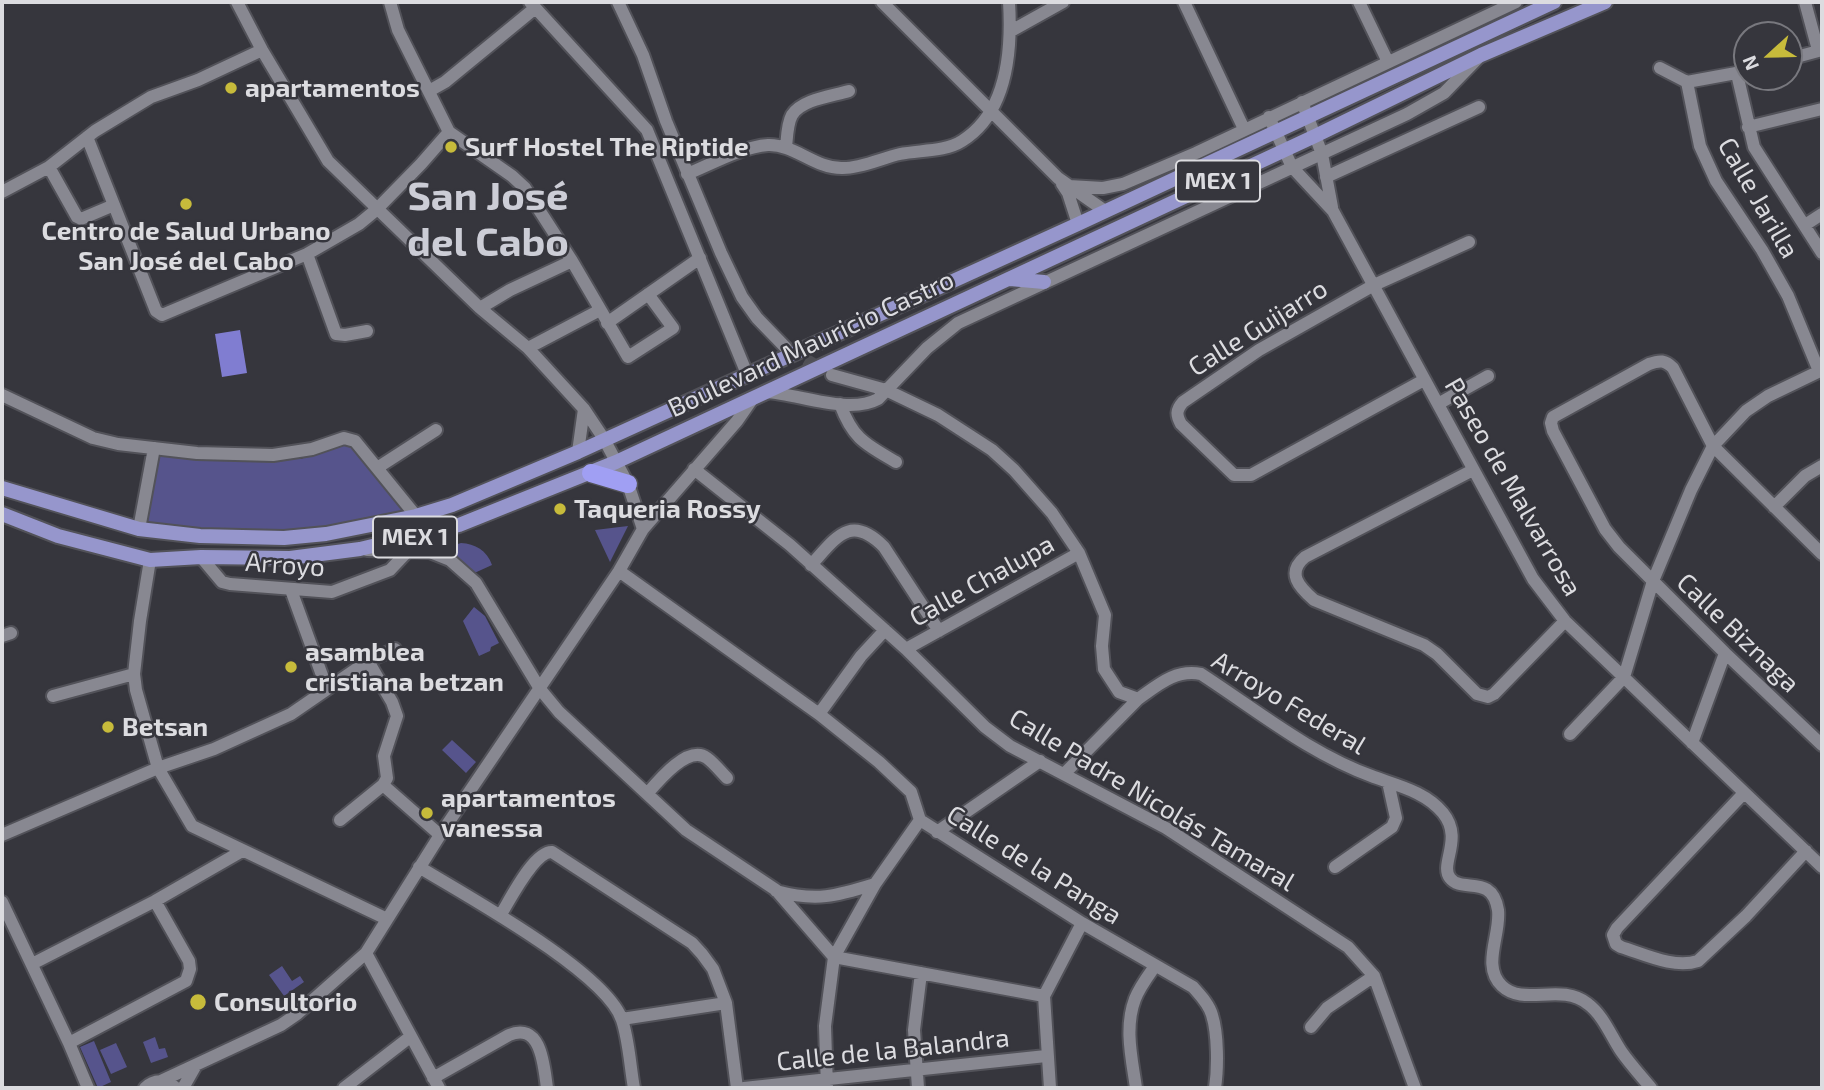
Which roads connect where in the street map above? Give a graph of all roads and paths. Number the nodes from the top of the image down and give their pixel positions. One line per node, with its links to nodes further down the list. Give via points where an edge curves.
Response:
1 (237, 2): 17 (street)
2 (390, 2): 25 (street, via 398,30)
3 (618, 2): 34 (street)
4 (882, 2): 31 (street)
5 (1010, 2): 16 (street)
6 (1063, 2): 16 (street)
7 (1184, 2): 36 (street)
8 (1359, 2): 21 (street)
9 (1516, 2): 21 (street)
10 (1556, 2): 15 (street); 32 (main road, Boulevard Mauricio Castro / MEX 1)
11 (1605, 2): 14 (main road, Boulevard Mauricio Castro / MEX 1)
12 (1805, 2): 18 (street)
13 (532, 5): 25 (street); 37 (street)
14 (1581, 6): 15 (main road, Boulevard Mauricio Castro / MEX 1)
15 (1565, 18): 19 (main road, Boulevard Mauricio Castro / MEX 1)
16 (1011, 31): 31 (street)
17 (262, 50): 41 (street, via 151,97); 53 (street, via 321,153)
18 (1820, 50): 20 (street)
19 (1481, 55): 40 (main road, Boulevard Mauricio Castro / MEX 1); 44 (street, Boulevard Mauricio Castro, via 1431,102)
20 (1803, 55)
21 (1388, 61): 28 (street)
22 (1660, 68): 24 (street)
23 (1733, 74): 24 (street)
24 (1687, 82): 74 (street, Calle Jarilla, via 1700,146 1716,181 1788,296)
25 (429, 91): 38 (street)
26 (849, 91): 42 (street, via 797,110 789,124)
27 (1744, 91): 35 (street)
28 (1302, 102): 32 (street, Paseo de Malvarrosa); 33 (street)
29 (1479, 107): 49 (street)
30 (1822, 109): 35 (street)
31 (992, 113): 42 (street, via 962,142 845,169 824,166); 50 (street)
32 (1308, 116): 39 (main road, Boulevard Mauricio Castro / MEX 1); 40 (street, Paseo de Malvarrosa)
33 (1269, 117): 36 (street); 39 (street, Paseo de Malvarrosa)
34 (666, 121): 37 (street); 48 (street)
35 (1748, 127): 58 (street, via 1759,156)
36 (1244, 129): 45 (street)
37 (647, 130): 62 (street)
38 (449, 132): 53 (street); 63 (street, via 525,188)
39 (1276, 132): 43 (street, Paseo de Malvarrosa); 45 (main road, Boulevard Mauricio Castro / MEX 1)
40 (1315, 136): 43 (main road, Boulevard Mauricio Castro / MEX 1); 44 (street, Paseo de Malvarrosa)
41 (87, 137): 46 (street); 52 (street)
42 (786, 148): 48 (street, via 766,145)
43 (1284, 150): 47 (street, Paseo de Malvarrosa); 64 (main road, Boulevard Mauricio Castro / MEX 1)
44 (1322, 154): 47 (street, Boulevard Mauricio Castro); 49 (street, Paseo de Malvarrosa)
45 (1199, 159): 50 (street, via 1103,188); 54 (main road, Boulevard Mauricio Castro / MEX 1)
46 (49, 167): 51 (street); 52 (street, via 77,218)
47 (1293, 167): 55 (street, Paseo de Malvarrosa); 65 (street, Boulevard Mauricio Castro)
48 (687, 174): 73 (street, via 742,297)
49 (1326, 177): 55 (street, Paseo de Malvarrosa)
50 (1064, 182): 54 (street); 57 (street)
51 (2, 192)
52 (114, 205): 61 (street, via 159,314)
53 (376, 210): 61 (street); 68 (street)
54 (1105, 211): 57 (main road, Boulevard Mauricio Castro / MEX 1)
55 (1333, 211): 66 (street, Paseo de Malvarrosa)
56 (1822, 214): 58 (street)
57 (1078, 224): 75 (main road, Boulevard Mauricio Castro / MEX 1)
58 (1805, 225): 60 (street)
59 (1469, 242): 66 (street)
60 (1822, 253)
61 (307, 254): 71 (street, via 336,334)
62 (700, 258): 67 (street); 75 (street)
63 (572, 261): 68 (street); 69 (street)
64 (1009, 279): 65 (main road); 81 (main road, Boulevard Mauricio Castro / MEX 1)
65 (1044, 282): 79 (street, Boulevard Mauricio Castro, via 958,323)
66 (1374, 285): 78 (street, Paseo de Malvarrosa); 78 (street, Calle Guijarro, via 1259,350 1183,402 1177,409 1181,424 1234,475 1242,477)
67 (648, 294): 70 (street); 70 (street, via 673,328 628,357)
68 (480, 308): 72 (street)
69 (600, 310): 70 (street); 72 (street)
70 (607, 323)
71 (367, 331)
72 (528, 348): 84 (street)
73 (786, 348)
74 (1821, 370): 87 (street, via 1746,411)
75 (747, 374): 86 (main road, Boulevard Mauricio Castro / MEX 1)
76 (832, 375): 79 (street)
77 (1488, 376): 83 (street)
78 (1424, 380): 83 (street, Paseo de Malvarrosa)
79 (886, 390): 82 (street, via 870,403); 106 (street, via 938,415 992,450 1052,513)
80 (2, 395): 88 (street, via 93,438)
81 (760, 395): 82 (street); 90 (main road, Boulevard Mauricio Castro / MEX 1); 94 (street)
82 (840, 404): 91 (street, via 852,431)
83 (1437, 404): 95 (street, Paseo de Malvarrosa)
84 (584, 409): 86 (street); 89 (street)
85 (436, 430): 93 (street)
86 (604, 439): 89 (main road, Boulevard Mauricio Castro / MEX 1); 90 (street)
87 (1713, 446): 99 (street); 112 (street); 112 (street, Calle Biznaga, via 1673,368 1659,360 1553,417 1553,431 1605,528)
88 (154, 448): 93 (street, via 273,455 344,438 355,441); 102 (street)
89 (578, 453): 101 (main road, Boulevard Mauricio Castro / MEX 1)
90 (616, 462): 96 (main road, Boulevard Mauricio Castro / MEX 1); 97 (street)
91 (897, 462)
92 (1822, 466): 99 (street)
93 (377, 468): 101 (street)
94 (694, 469): 103 (street); 110 (street, Calle Padre Nicolás Tamaral)
95 (1473, 470): 114 (street, Paseo de Malvarrosa, via 1533,579); 114 (street, via 1305,557 1297,564 1295,575 1301,589 1314,600 1424,645 1477,694 1488,697)
96 (592, 472): 97 (highway); 104 (main road, Boulevard Mauricio Castro / MEX 1, via 459,525)
97 (628, 484): 103 (street)
98 (2, 488): 102 (main road, Boulevard Mauricio Castro / MEX 1)
99 (1774, 507): 107 (street)
100 (2, 514): 109 (main road, Boulevard Mauricio Castro / MEX 1, via 58,536)
101 (416, 516): 102 (main road, Boulevard Mauricio Castro / MEX 1, via 284,538)
102 (139, 529)
103 (643, 529): 111 (street)
104 (360, 549): 105 (street); 108 (main road, Boulevard Mauricio Castro / MEX 1, via 290,558)
105 (407, 552): 113 (street, Arroyo, via 390,570 339,590); 124 (street, via 430,552 450,560 476,583)
106 (1079, 553): 116 (street, Calle Chalupa); 126 (street, via 1105,615 1104,669 1119,692)
107 (1822, 554)
108 (201, 557): 109 (main road, Boulevard Mauricio Castro / MEX 1); 113 (street, Arroyo, via 222,582)
109 (149, 560): 121 (street)
110 (811, 565): 115 (street, Calle Padre Nicolás Tamaral); 116 (street, via 849,530 875,538)
111 (619, 571): 124 (street); 127 (street, Calle de la Panga)
112 (1653, 581): 119 (street, Calle Biznaga); 122 (street)
113 (291, 590): 123 (street)
114 (1565, 621): 122 (street, Paseo de Malvarrosa)
115 (884, 630): 118 (street, Calle Padre Nicolás Tamaral); 127 (street, Calle Chalupa)
116 (939, 631): 118 (street, Calle Chalupa)
117 (395, 649): 120 (street)
118 (906, 649): 131 (street, Calle Padre Nicolás Tamaral, via 985,727)
119 (1725, 653): 129 (street); 130 (street, Calle Biznaga)
120 (368, 661): 123 (street); 136 (street, via 397,716 384,756 387,778)
121 (134, 674): 125 (street); 132 (street)
122 (1624, 677): 128 (street); 129 (street, Paseo de Malvarrosa)
123 (327, 690): 132 (street, via 281,719)
124 (540, 690): 138 (street); 143 (street)
125 (53, 696)
126 (1138, 699): 133 (street, Arroyo Federal); 135 (street, Arroyo Federal, via 1182,672 1201,674 1301,742)
127 (818, 714): 140 (street, Calle de la Panga, via 899,779 911,792)
128 (1570, 734)
129 (1692, 743): 137 (street, Paseo de Malvarrosa)
130 (1822, 745)
131 (1040, 761): 133 (street, Calle Padre Nicolás Tamaral); 141 (street)
132 (158, 768): 142 (street); 144 (street, via 192,826)
133 (1065, 773): 161 (street, Calle Padre Nicolás Tamaral, via 1166,828 1329,933)
134 (727, 778): 138 (street, via 705,757 695,755 679,761)
135 (1388, 782): 147 (street, via 1396,818 1392,827); 188 (street, Arroyo Federal, via 1427,797 1444,814 1453,832 1449,877 1490,892 1498,913 1492,970 1503,988 1517,994 1556,992 1588,1003)
136 (383, 785): 139 (street); 143 (street)
137 (1744, 793): 145 (street, Paseo de Malvarrosa); 145 (street, via 1613,934 1616,944 1689,964 1703,957)
138 (647, 794): 150 (street, via 686,830)
139 (340, 820)
140 (920, 820): 141 (street, Calle de la Panga); 149 (street)
141 (937, 832): 155 (street, Calle de la Panga)
142 (2, 835)
143 (440, 835): 146 (street)
144 (242, 851): 151 (street); 154 (street)
145 (1807, 851): 148 (street, Paseo de Malvarrosa)
146 (419, 867): 153 (street); 154 (street)
147 (1335, 867)
148 (1822, 867)
149 (875, 884): 150 (street, via 813,898); 157 (street)
150 (776, 890): 157 (street)
151 (155, 901): 158 (street); 167 (street, via 189,961 186,981)
152 (2, 902): 158 (street)
153 (500, 916): 163 (street, via 537,858 552,852 692,943 713,969); 164 (street, via 588,976)
154 (387, 919): 156 (street)
155 (1082, 923): 159 (street, Calle de la Panga); 162 (street)
156 (366, 953): 166 (street); 169 (street, via 281,1025)
157 (834, 957): 160 (street); 173 (street, via 825,1026)
158 (32, 964): 167 (street)
159 (1155, 966): 185 (street, via 1131,1011); 186 (street, Calle de la Panga, via 1193,987 1212,1014)
160 (921, 973): 162 (street); 170 (street, via 914,1030)
161 (1374, 976): 165 (street, via 1327,1008); 187 (street, Calle Padre Nicolás Tamaral)
162 (1044, 996): 168 (street)
163 (726, 1003): 164 (street); 181 (street)
164 (622, 1019): 180 (street)
165 (1311, 1027)
166 (410, 1037): 172 (street); 178 (street)
167 (69, 1043): 174 (street)
168 (1046, 1056): 170 (street, Calle de la Balandra); 184 (street)
169 (196, 1065): 171 (street); 177 (street)
170 (916, 1070): 173 (street, Calle de la Balandra); 183 (street)
171 (161, 1081): 175 (street); 176 (street)
172 (436, 1083): 179 (street, via 519,1033 539,1046)
173 (827, 1084): 182 (street, Calle de la Balandra)
174 (88, 1088)
175 (144, 1088)
176 (176, 1088)
177 (183, 1088)
178 (344, 1088)
179 (547, 1088)
180 (634, 1088)
181 (737, 1088)
182 (744, 1088)
183 (918, 1088)
184 (1050, 1088)
185 (1136, 1088)
186 (1215, 1088)
187 (1415, 1088)
188 (1651, 1088)

